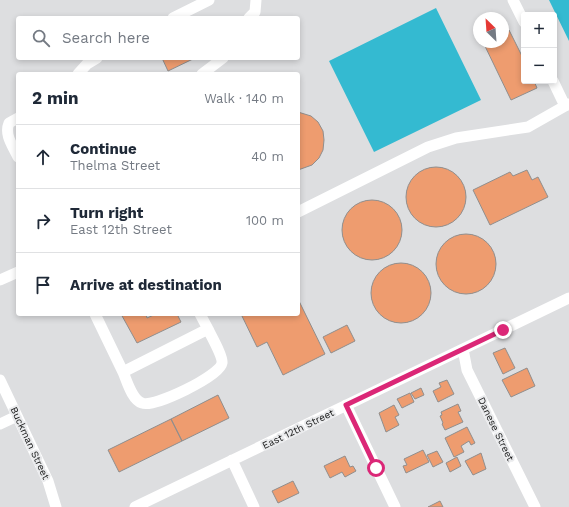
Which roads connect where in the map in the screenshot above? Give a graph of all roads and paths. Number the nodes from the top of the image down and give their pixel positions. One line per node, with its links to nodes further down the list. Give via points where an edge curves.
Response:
1 (209, 0): 4 (street)
2 (256, 0): 5 (street, via 255,12)
3 (513, 0): 6 (street)
4 (177, 16)
5 (251, 16)
6 (521, 16)
7 (94, 60): 9 (street)
8 (220, 60): 10 (street)
9 (80, 72)
10 (205, 72)
11 (555, 84): 12 (street)
12 (567, 105): 15 (street, via 528,127 456,138 428,147)
13 (16, 119): 14 (street, via 9,123 6,129)
14 (16, 153)
15 (300, 211)
16 (16, 273): 17 (street)
17 (0, 280)
18 (569, 298): 22 (street, East 12th Street)
19 (95, 316): 23 (street)
20 (201, 316): 21 (street)
21 (208, 329): 23 (street); 23 (street, via 221,358 220,368 212,375 162,401 140,403 136,400)
22 (463, 349): 25 (street, East 12th Street); 33 (street, Danese Street, via 468,370)
23 (123, 372)
24 (0, 380): 26 (street, Buckman Street)
25 (346, 405): 28 (street, East 12th Street); 32 (street)
26 (17, 416): 27 (street); 29 (street, Buckman Street, via 48,481)
27 (0, 424)
28 (232, 460): 30 (street, East 12th Street); 31 (street)
29 (56, 507)
30 (135, 507)
31 (254, 507)
32 (395, 507)
33 (535, 507)

